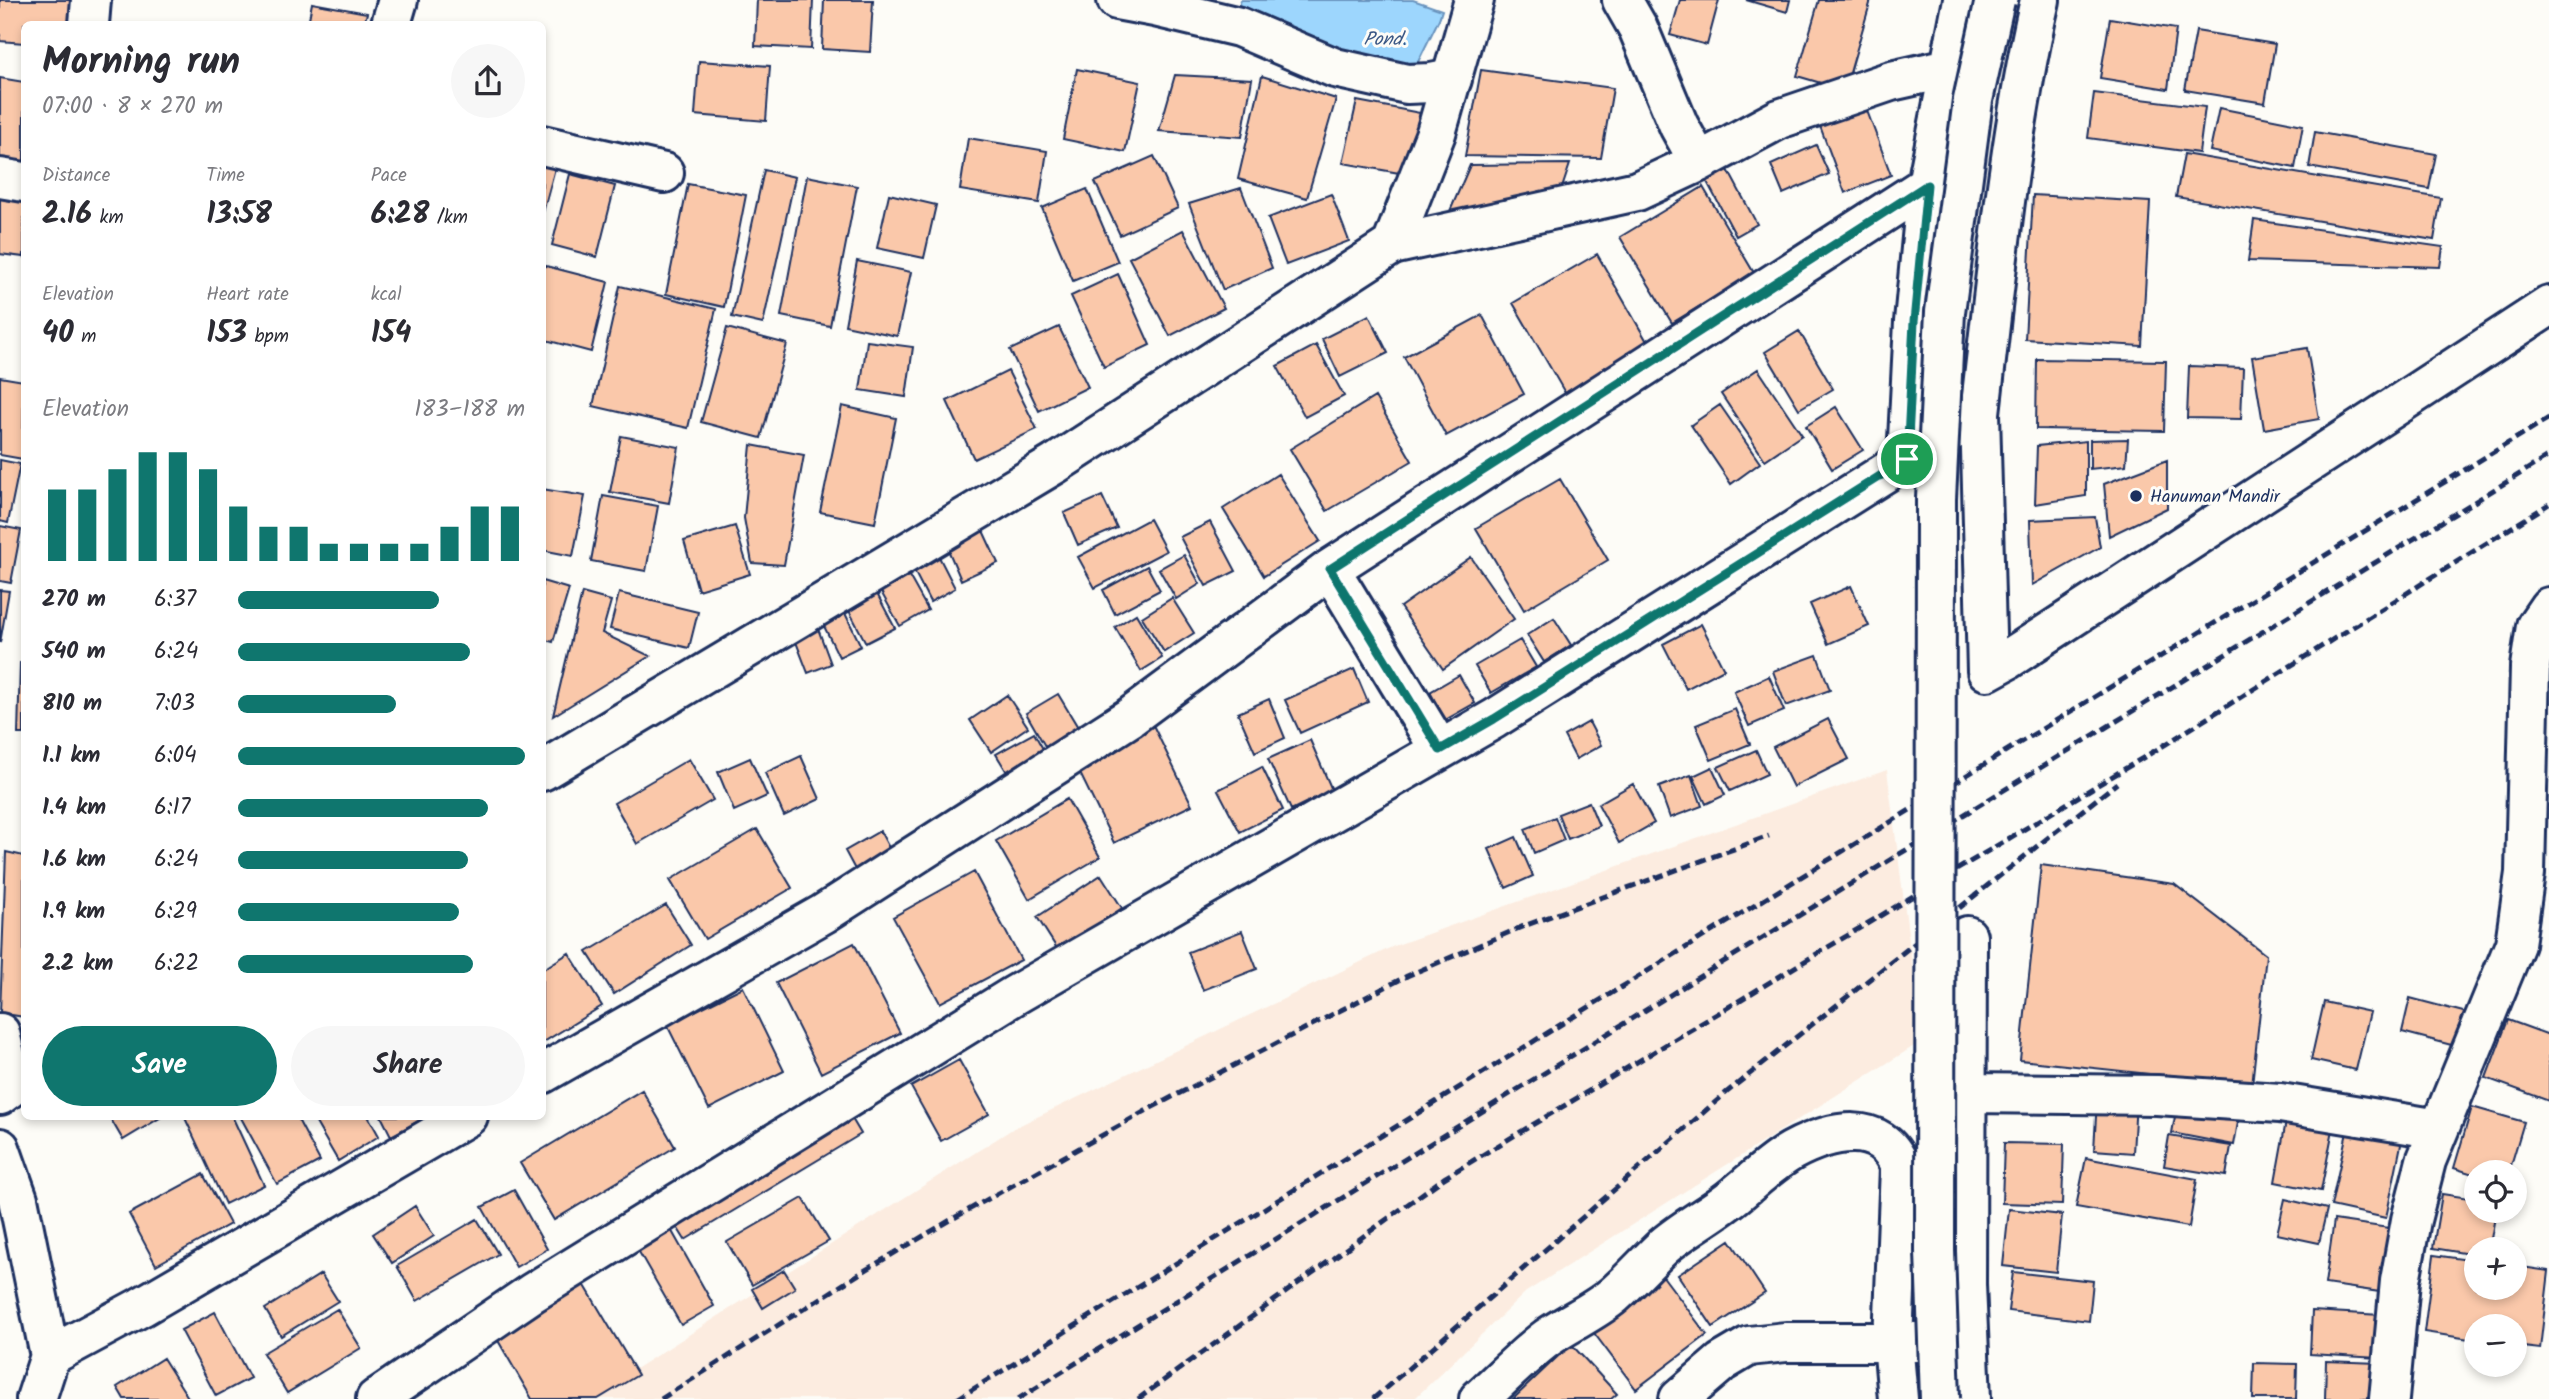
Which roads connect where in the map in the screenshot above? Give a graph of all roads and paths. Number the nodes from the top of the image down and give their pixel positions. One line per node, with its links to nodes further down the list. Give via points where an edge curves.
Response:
1 (91, 0): 9 (street)
2 (398, 0): 10 (street)
3 (1116, 0): 12 (street, via 1239,27 1335,68 1407,84)
4 (1474, 0): 12 (street)
5 (1622, 0): 14 (street)
6 (1963, 0): 11 (street)
7 (1995, 0): 43 (street, bridge, via 1973,100 1945,312 1936,499 1935,1251)
8 (2040, 0): 21 (street, via 2006,189)
9 (89, 21)
10 (392, 21)
11 (1949, 68): 14 (street, via 1891,81 1779,119); 18 (street)
12 (1452, 79): 19 (street)
13 (546, 146): 15 (street)
14 (1699, 162): 19 (street, via 1637,191)
15 (664, 173)
16 (0, 178): 17 (street)
17 (21, 182)
18 (1927, 185): 22 (street); 23 (street)
19 (1392, 244): 26 (street, via 1055,464)
20 (2549, 306): 21 (street, via 1987,671)
21 (1980, 413): 22 (street)
22 (1907, 459): 25 (street)
23 (1330, 569): 25 (street); 29 (street, via 1129,718 824,914)
24 (2549, 607): 33 (street, via 2536,626 2530,667 2525,873 2515,944)
25 (1440, 750): 39 (street, via 1015,995 532,1293)
26 (546, 769)
27 (1967, 936): 31 (street)
28 (0, 1033): 30 (street)
29 (546, 1072)
30 (12, 1086)
31 (1967, 1093): 33 (street, via 2157,1095 2267,1102); 36 (street)
32 (461, 1120): 37 (street)
33 (2439, 1129): 45 (street, via 2410,1220)
34 (0, 1148): 37 (street, via 18,1199)
35 (1893, 1342): 36 (street); 40 (street, via 1900,1167 1886,1143 1868,1133 1846,1133 1791,1152 1756,1176 1666,1245 1612,1296 1545,1339); 41 (street, via 1749,1346 1722,1362); 42 (street)
36 (1968, 1343): 44 (street)
37 (50, 1356): 38 (street)
38 (36, 1399)
39 (376, 1399)
40 (1479, 1399)
41 (1679, 1399)
42 (1898, 1399)
43 (1940, 1399)
44 (1971, 1399)
45 (2389, 1399)

